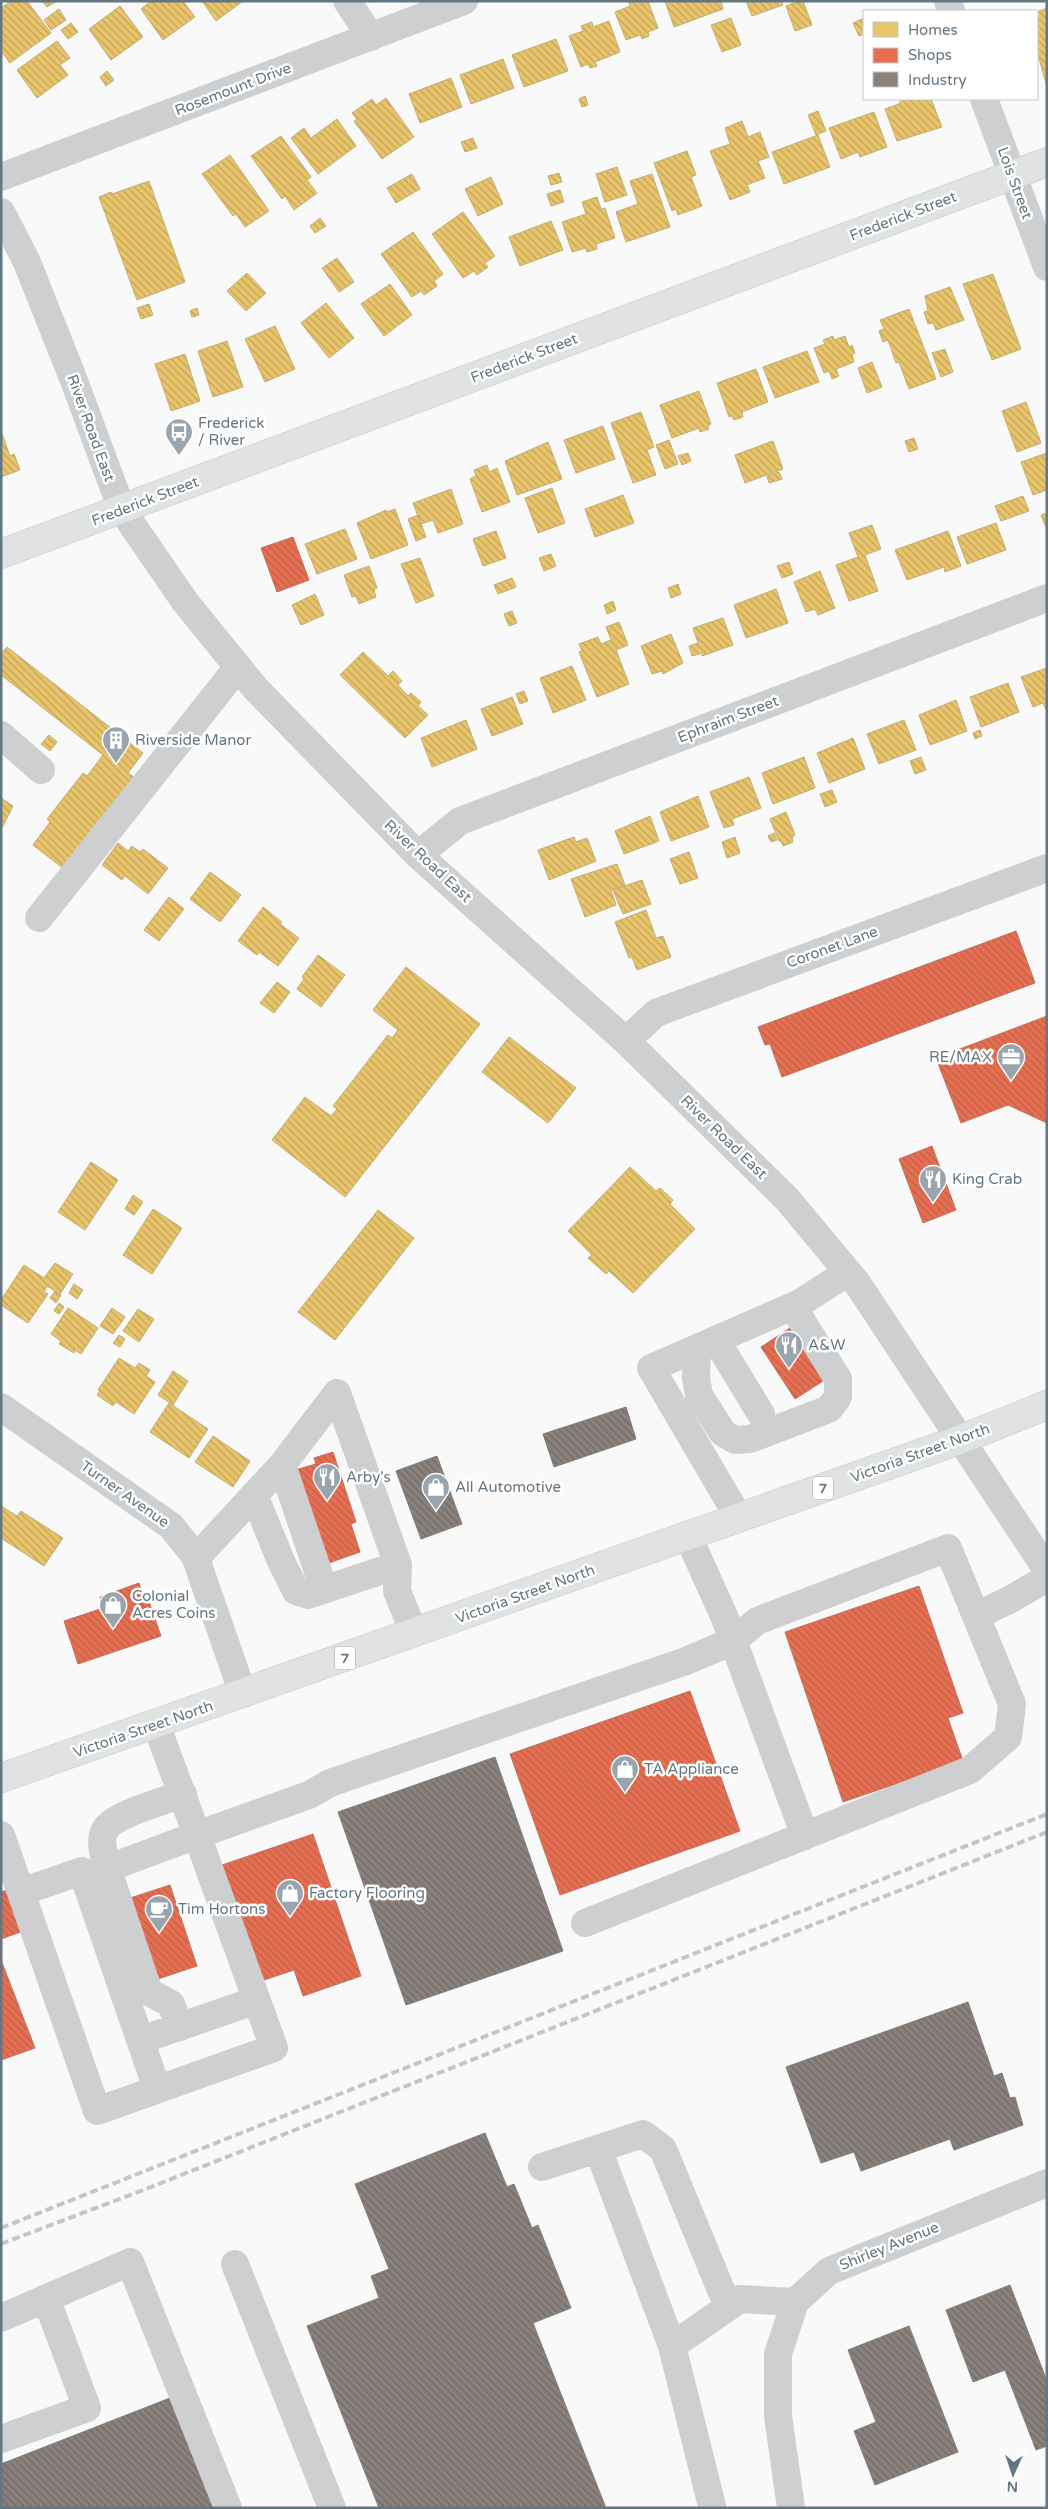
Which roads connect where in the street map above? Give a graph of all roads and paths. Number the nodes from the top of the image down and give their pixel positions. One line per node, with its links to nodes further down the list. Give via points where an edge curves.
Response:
1 (347, 1): 3 (street)
2 (464, 1): 3 (street, Rosemount Drive)
3 (371, 37): 7 (street, Rosemount Drive)
4 (984, 100): 6 (street, Lois Street)
5 (1047, 162): 6 (main road, Frederick Street)
6 (1012, 175): 9 (street, Lois Street); 10 (main road, Frederick Street)
7 (1, 178)
8 (1, 212): 10 (street, River Road East, via 26,260)
9 (1047, 267)
10 (122, 510): 11 (main road, Frederick Street); 13 (street, River Road East, via 186,603)
11 (1, 554)
12 (1047, 598): 16 (street, Ephraim Street, via 460,821)
13 (238, 667): 16 (street, River Road East); 18 (street)
14 (1, 735): 15 (street)
15 (41, 770)
16 (418, 855): 19 (street, River Road East)
17 (1047, 868): 19 (street, Coronet Lane, via 656,1012)
18 (39, 918)
19 (626, 1041): 20 (street, River Road East, via 787,1199)
20 (848, 1272): 21 (street); 26 (street, River Road East)
21 (793, 1306): 22 (street); 22 (street, via 838,1379 838,1397 829,1409 750,1438 735,1440 724,1433 699,1395 696,1378)
22 (707, 1344): 25 (street); 29 (street, via 651,1368)
23 (1047, 1405): 26 (main road, Victoria Street North / 7)
24 (1, 1407): 31 (street, Turner Avenue, via 171,1526)
25 (761, 1414)
26 (959, 1440): 29 (main road, Victoria Street North / 7); 33 (street, River Road East)
27 (282, 1465): 28 (street); 32 (street, via 337,1393); 35 (street)
28 (254, 1495): 31 (street); 35 (street, via 296,1591 308,1596)
29 (739, 1518): 30 (main road, Victoria Street North / 7)
30 (688, 1536): 37 (main road, Victoria Street North / 7); 38 (street)
31 (196, 1558): 39 (street, Turner Avenue)
32 (398, 1565): 35 (street); 37 (street, via 397,1591)
33 (1047, 1570)
34 (1047, 1578): 36 (street)
35 (324, 1589)
36 (976, 1616): 38 (street, via 948,1548 757,1621); 45 (street, via 1012,1704 1008,1737 970,1770)
37 (414, 1633): 39 (main road, Victoria Street North / 7)
38 (733, 1641): 44 (street, via 686,1661 330,1783 309,1795); 45 (street)
39 (243, 1694): 40 (main road, Victoria Street North / 7)
40 (156, 1724): 41 (main road, Victoria Street North / 7); 42 (street)
41 (1, 1778)
42 (183, 1794): 44 (street); 50 (street, via 112,1821 104,1831 102,1844 106,1865 150,1992 171,2004)
43 (1, 1835): 47 (street)
44 (197, 1835): 46 (street); 49 (street)
45 (805, 1836): 48 (street)
46 (122, 1863)
47 (21, 1892): 51 (street, via 82,1871); 52 (street, via 97,2111)
48 (585, 1923)
49 (257, 2000): 50 (street); 52 (street, via 274,2048)
50 (180, 2027): 51 (street)
51 (141, 2040): 52 (street)
52 (158, 2089)
53 (598, 2149): 54 (street); 59 (street, via 643,2134 663,2149); 61 (street)
54 (542, 2167)
55 (1047, 2183): 58 (street, Shirley Avenue, via 829,2270)
56 (235, 2264): 65 (street)
57 (46, 2298): 60 (street); 62 (street, via 87,2408); 64 (street, via 130,2262)
58 (795, 2302): 59 (street, via 740,2299); 66 (street, Shirley Avenue, via 778,2354 778,2416)
59 (728, 2307): 61 (street)
60 (1, 2318)
61 (672, 2346): 63 (street)
62 (1, 2439)
63 (712, 2506)
64 (228, 2508)
65 (332, 2508)
66 (791, 2508)

